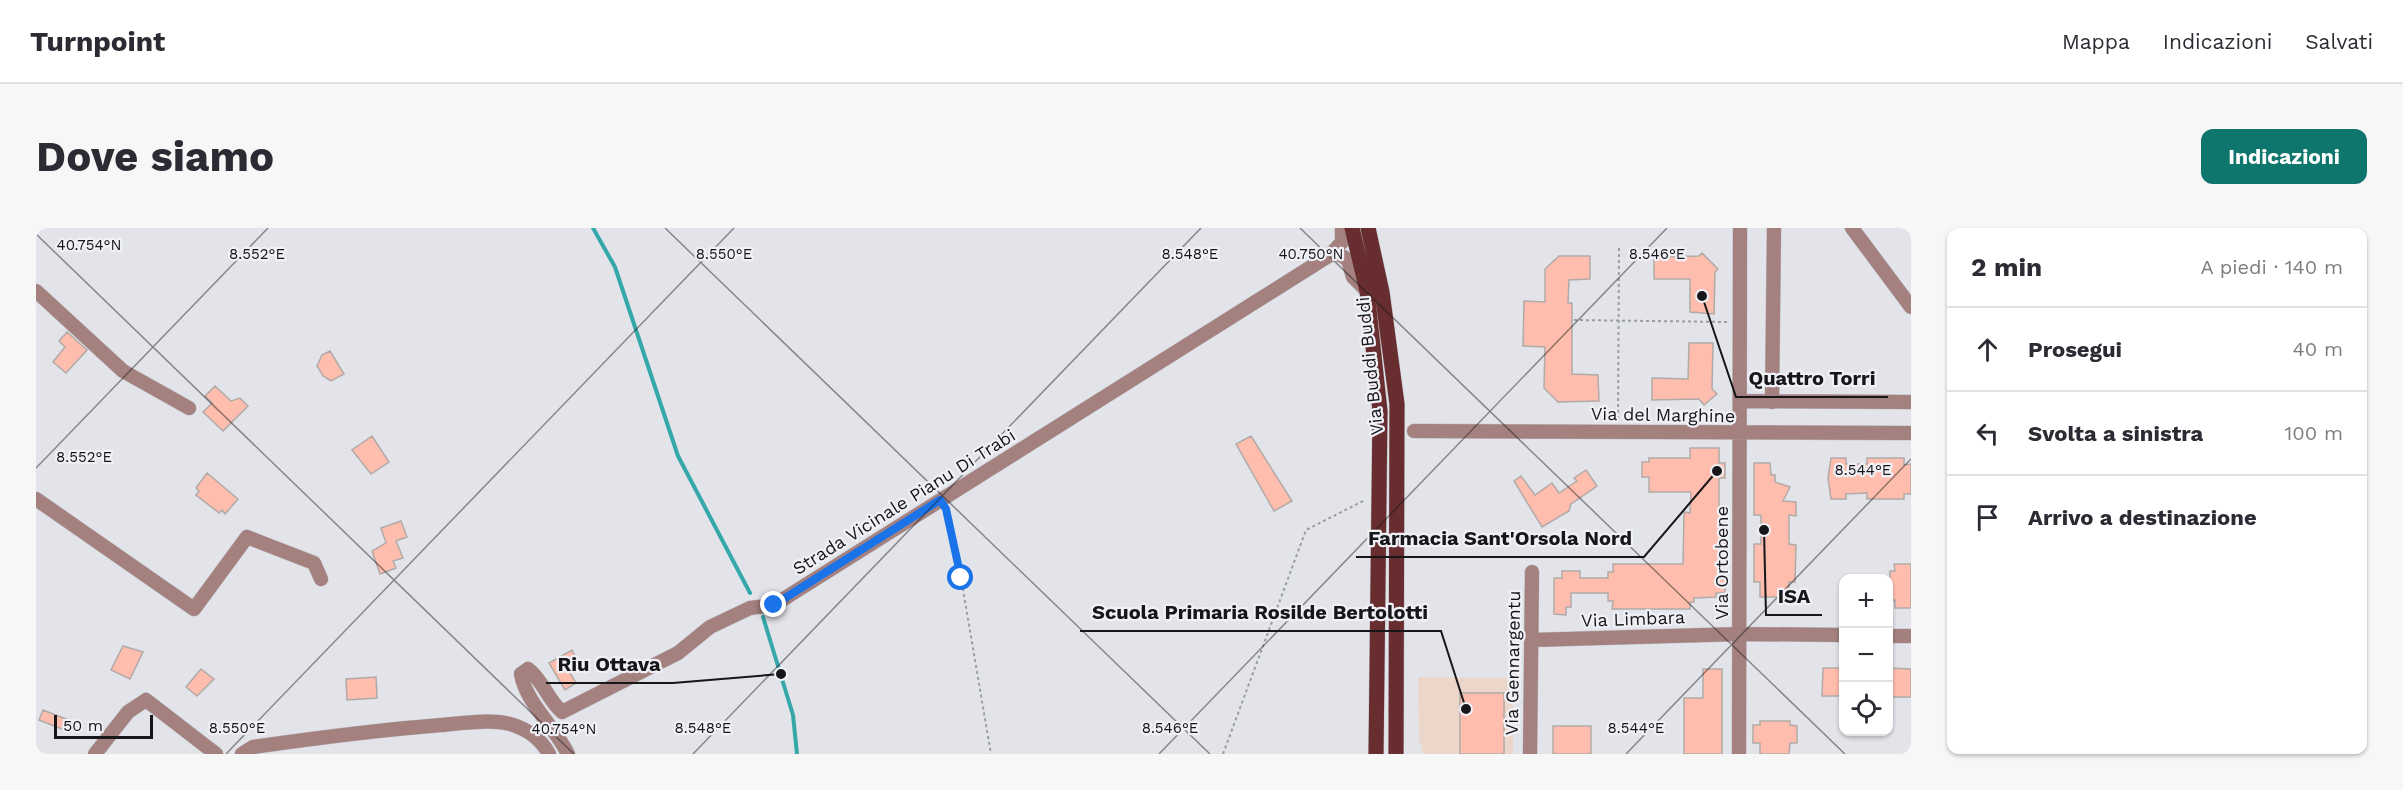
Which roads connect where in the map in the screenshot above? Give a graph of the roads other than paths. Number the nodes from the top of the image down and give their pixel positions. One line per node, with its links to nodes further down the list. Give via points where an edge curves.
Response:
1 (1342, 228): 7 (street, via 1342,242)
2 (1352, 228): 9 (main road, Via Buddi Buddi)
3 (1368, 228): 32 (main road, Via Buddi Buddi, via 1382,292 1397,404)
4 (1740, 228): 11 (street, Via Ortobene)
5 (1774, 228): 12 (street)
6 (1852, 228): 10 (street)
7 (1330, 255): 9 (street, via 1340,254 1348,260 1353,277); 30 (street, Strada Vicinale Pianu Di Trabi, via 774,605 750,608 710,627 678,653 562,712 551,703 538,676 528,669 521,674 523,688)
8 (36, 291): 14 (street, via 123,371)
9 (1366, 291): 31 (main road, Via Buddi Buddi, via 1380,411)
10 (1911, 307)
11 (1740, 401): 12 (street); 17 (street, Via Ortobene)
12 (1772, 402): 13 (street)
13 (1911, 402)
14 (189, 408)
15 (1413, 431): 17 (street, Via del Marghine)
16 (1911, 433): 17 (street, Via del Marghine)
17 (1740, 434): 21 (street, Via Ortobene)
18 (36, 500): 20 (street, via 194,609 247,537 314,563)
19 (1532, 572): 25 (street, Via Gennargentu)
20 (321, 579)
21 (1740, 634): 22 (street, Via Limbara); 25 (street, Via Limbara); 34 (street, Via Ortobene)
22 (1839, 635)
23 (1893, 636): 24 (street)
24 (1911, 636)
25 (1532, 640): 33 (street, Via Gennargentu)
26 (95, 754): 27 (street, via 128,712 146,700)
27 (216, 754)
28 (242, 754): 29 (street, via 254,747 353,733 475,723 509,724 529,732)
29 (549, 754)
30 (568, 754)
31 (1376, 754)
32 (1396, 754)
33 (1530, 754)
34 (1739, 754)

